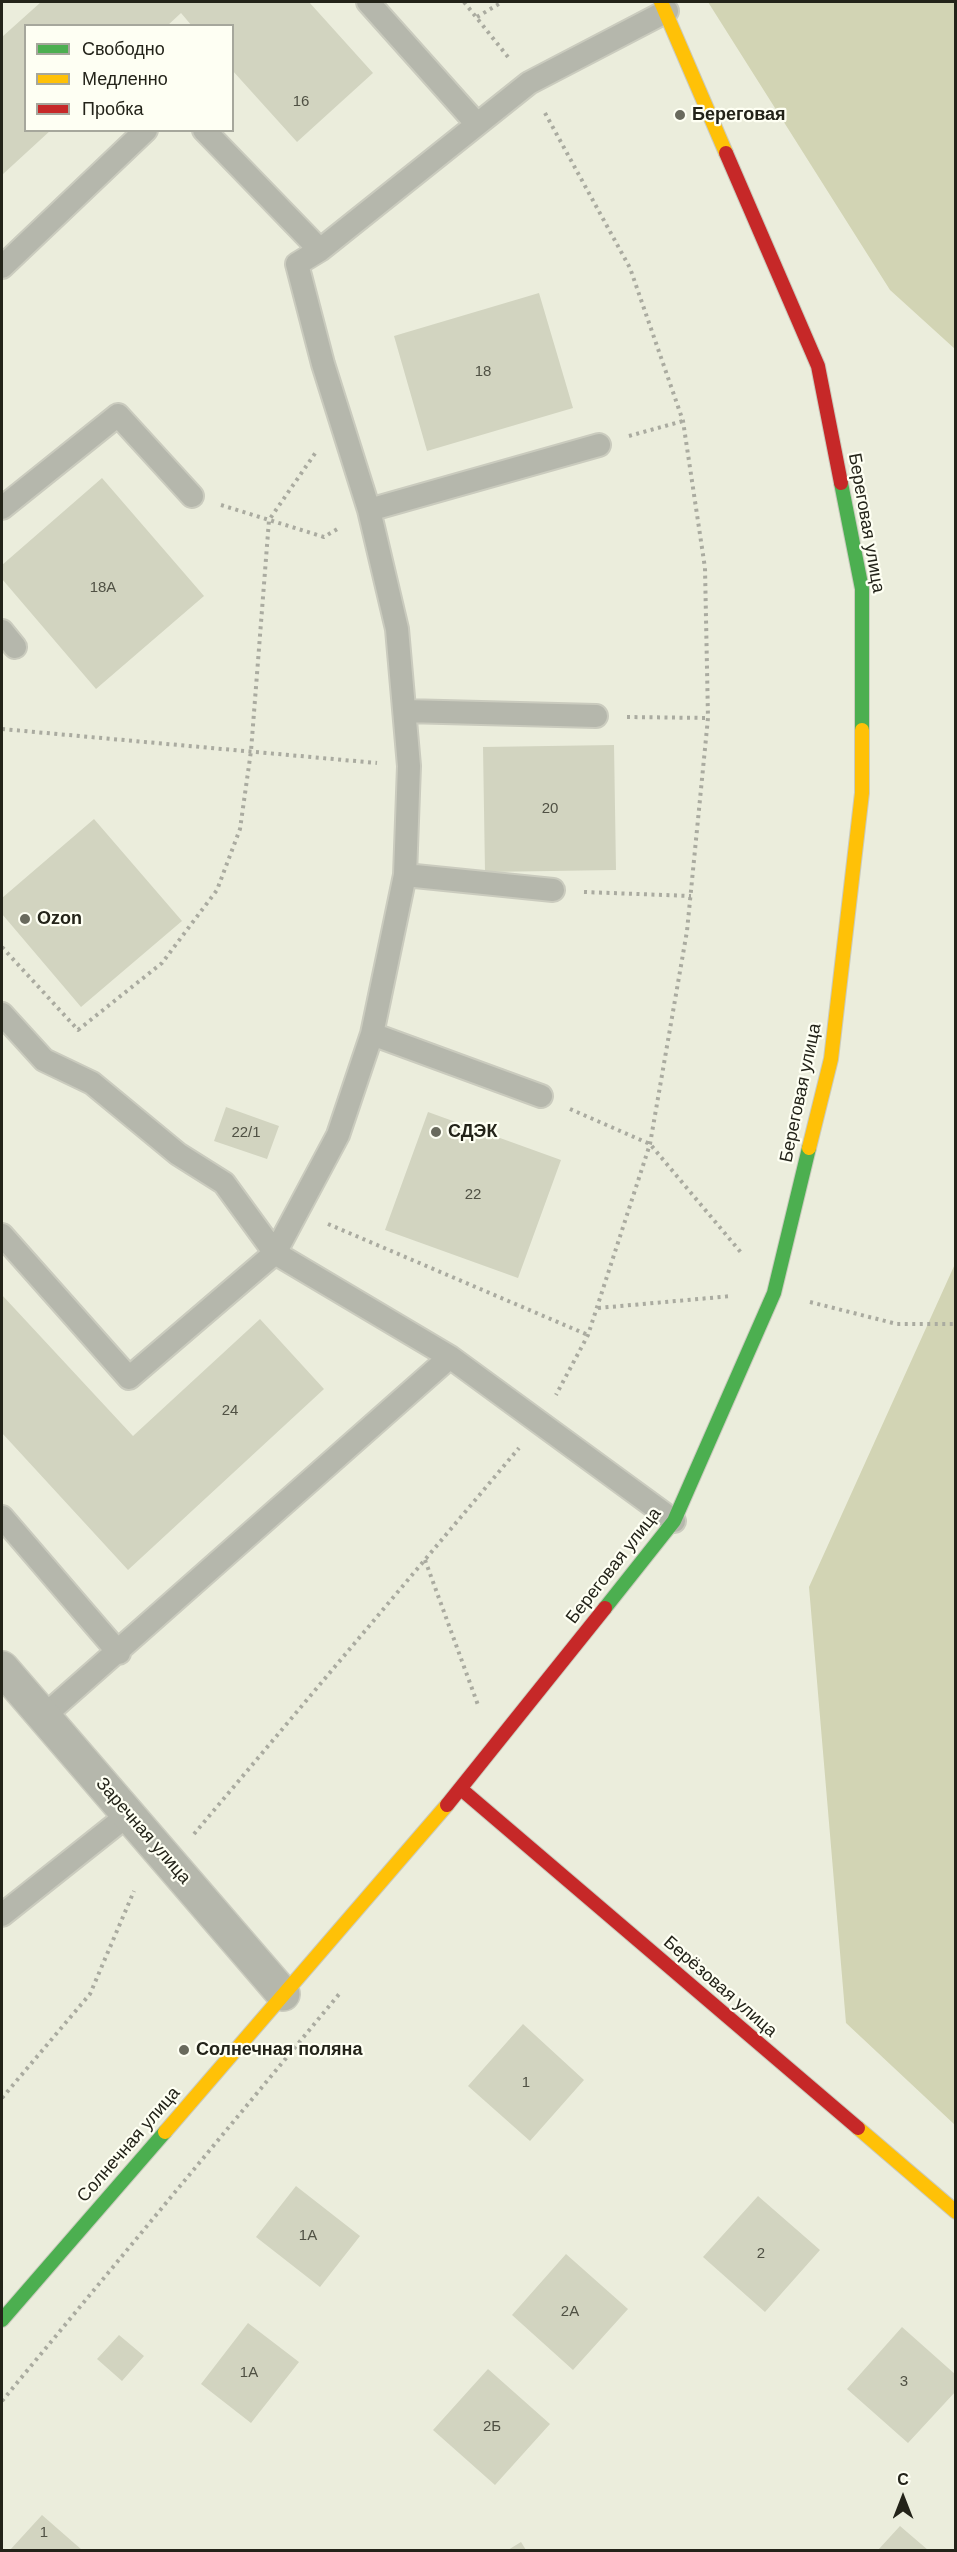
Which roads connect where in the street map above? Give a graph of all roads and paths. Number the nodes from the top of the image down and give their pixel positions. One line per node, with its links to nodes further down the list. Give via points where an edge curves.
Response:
1 (368, 2): 7 (lane)
2 (464, 2): 5 (path)
3 (502, 2): 5 (path)
4 (664, 6): 6 (lane); 36 (street, Береговая улица, via 818,366 862,589 862,793 831,1059)
5 (477, 17): 6 (path)
6 (529, 83): 7 (lane); 12 (path, via 630,268)
7 (476, 123): 10 (lane)
8 (144, 132): 11 (lane)
9 (206, 132): 10 (lane)
10 (320, 250): 17 (lane, via 297,264 323,364)
11 (2, 267)
12 (683, 421): 13 (path); 21 (path, via 705,568)
13 (599, 445): 17 (lane)
14 (316, 451): 18 (path)
15 (192, 496): 16 (lane, via 118,415); 18 (path)
16 (2, 508)
17 (369, 510): 18 (path, via 324,537); 19 (lane, via 397,629)
18 (269, 520): 23 (path)
19 (405, 711): 20 (lane); 24 (lane)
20 (596, 716): 21 (path)
21 (708, 718): 27 (path)
22 (2, 729): 23 (path)
23 (251, 752): 24 (path); 28 (path, via 240,829 218,890 162,963 78,1030)
24 (409, 765): 25 (lane)
25 (405, 875): 26 (lane); 30 (lane)
26 (553, 890): 27 (path)
27 (691, 896): 32 (path)
28 (2, 947)
29 (2, 1014): 35 (lane, via 44,1060 92,1083 178,1154 224,1183)
30 (372, 1034): 31 (lane); 33 (lane, via 338,1135)
31 (541, 1096): 32 (path)
32 (650, 1144): 36 (path); 37 (path)
33 (297, 1211): 35 (lane); 39 (path)
34 (2, 1236): 35 (lane, via 129,1378)
35 (275, 1253): 40 (lane)
36 (774, 1293): 37 (path); 38 (path, via 897,1324); 43 (street, Береговая улица)
37 (598, 1308): 39 (path)
38 (956, 1324)
39 (588, 1335): 41 (path)
40 (450, 1357): 41 (lane); 45 (lane)
41 (540, 1422): 43 (lane); 44 (path)
42 (2, 1517): 45 (lane)
43 (674, 1521): 48 (street, Береговая улица)
44 (425, 1559): 48 (path); 51 (path)
45 (119, 1653): 47 (lane)
46 (2, 1668): 47 (street, Заречная улица)
47 (44, 1716): 50 (street, Заречная улица)
48 (494, 1749): 49 (street, Береговая улица)
49 (461, 1789): 55 (street, Береговая улица); 57 (street, Берёзовая улица)
50 (129, 1814): 51 (street, Заречная улица); 53 (lane)
51 (170, 1862): 55 (street, Заречная улица)
52 (134, 1891): 56 (path, via 90,1994)
53 (2, 1915)
54 (344, 1988): 59 (path)
55 (283, 1994): 58 (street, Солнечная улица)
56 (2, 2098)
57 (956, 2212)
58 (2, 2320)
59 (2, 2401)

